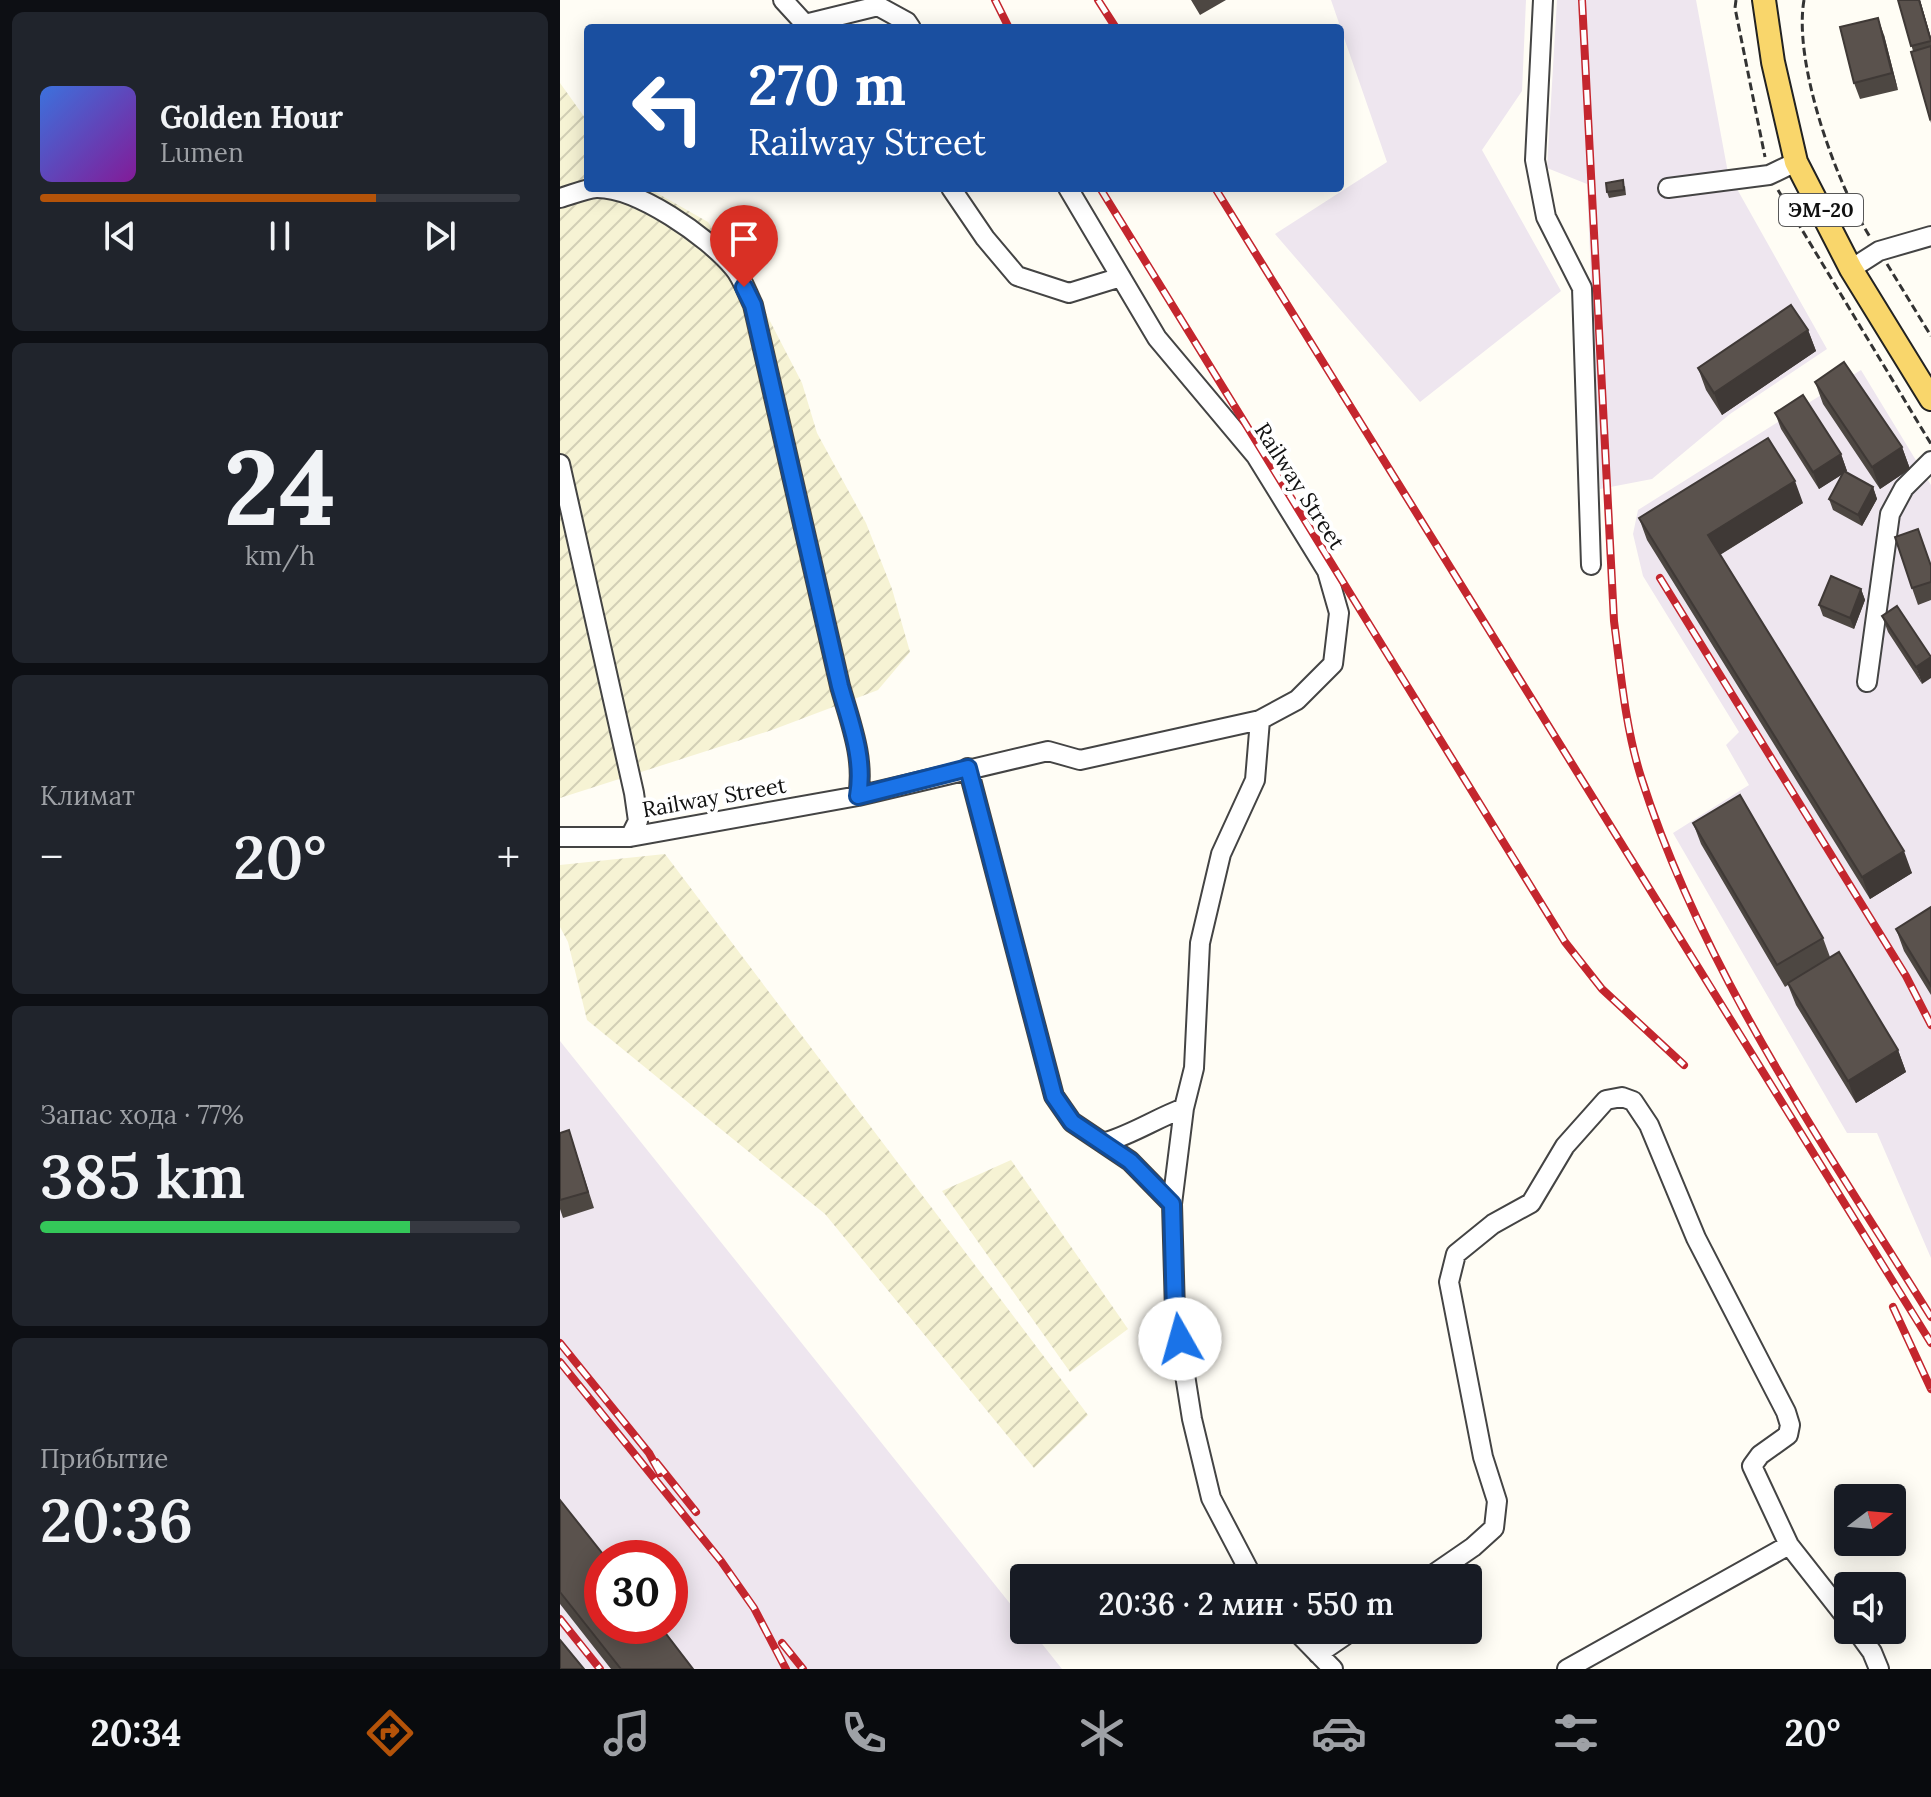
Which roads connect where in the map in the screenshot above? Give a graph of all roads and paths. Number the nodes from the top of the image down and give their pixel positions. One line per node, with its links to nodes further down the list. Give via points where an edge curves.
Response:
1 (783, 0): 5 (street)
2 (1543, 0): 23 (street, via 1535,160 1546,217 1582,288)
3 (1764, 0): 8 (main road, ЭМ-20)
4 (1804, 0): 16 (path, via 1801,18 1808,68 1833,164)
5 (805, 24)
6 (814, 24): 7 (street, via 878,6)
7 (908, 24)
8 (1796, 162): 9 (street, via 1769,175); 17 (main road, ЭМ-20)
9 (1668, 188)
10 (584, 191): 14 (street)
11 (613, 192): 27 (street, via 662,209 724,257 736,269 753,305 855,740)
12 (954, 192): 18 (street, via 1017,276 1069,293)
13 (1070, 192): 18 (street, Railway Street)
14 (560, 198)
15 (1931, 236): 16 (street)
16 (1879, 251): 17 (street); 19 (path)
17 (1851, 269): 20 (main road, ЭМ-20)
18 (1121, 277): 25 (street, Railway Street, via 1157,338 1256,456 1327,571 1339,613 1333,664 1297,700)
19 (1931, 336)
20 (1931, 399)
21 (1931, 461): 24 (street, via 1904,488 1890,514)
22 (560, 464): 29 (street, via 634,793 638,821)
23 (1591, 565)
24 (1867, 682)
25 (1260, 720): 26 (street, Railway Street, via 1080,760 1048,751); 30 (street, via 1255,780 1221,854 1200,943 1194,1068)
26 (968, 768): 27 (street, Railway Street); 31 (street, via 1054,1096 1072,1122)
27 (858, 796): 29 (street, Railway Street)
28 (560, 837): 29 (street, Railway Street)
29 (630, 837)
30 (1184, 1108): 31 (street); 32 (street)
31 (1106, 1142): 32 (street)
32 (1172, 1204): 34 (street, via 1175,1312 1192,1419 1211,1498)
33 (1789, 1545): 35 (street, via 1752,1466 1788,1435 1790,1425 1696,1238 1649,1125 1633,1101 1622,1097 1606,1100 1565,1146 1531,1203 1493,1224 1456,1254 1449,1282 1480,1444 1497,1501 1494,1528); 36 (street); 42 (street)
34 (1246, 1564)
35 (1448, 1564)
36 (1834, 1602)
37 (1308, 1644): 40 (street)
38 (1333, 1644): 40 (street)
39 (1866, 1644): 43 (street)
40 (1318, 1654): 41 (street)
41 (1333, 1669)
42 (1567, 1669)
43 (1879, 1669)

